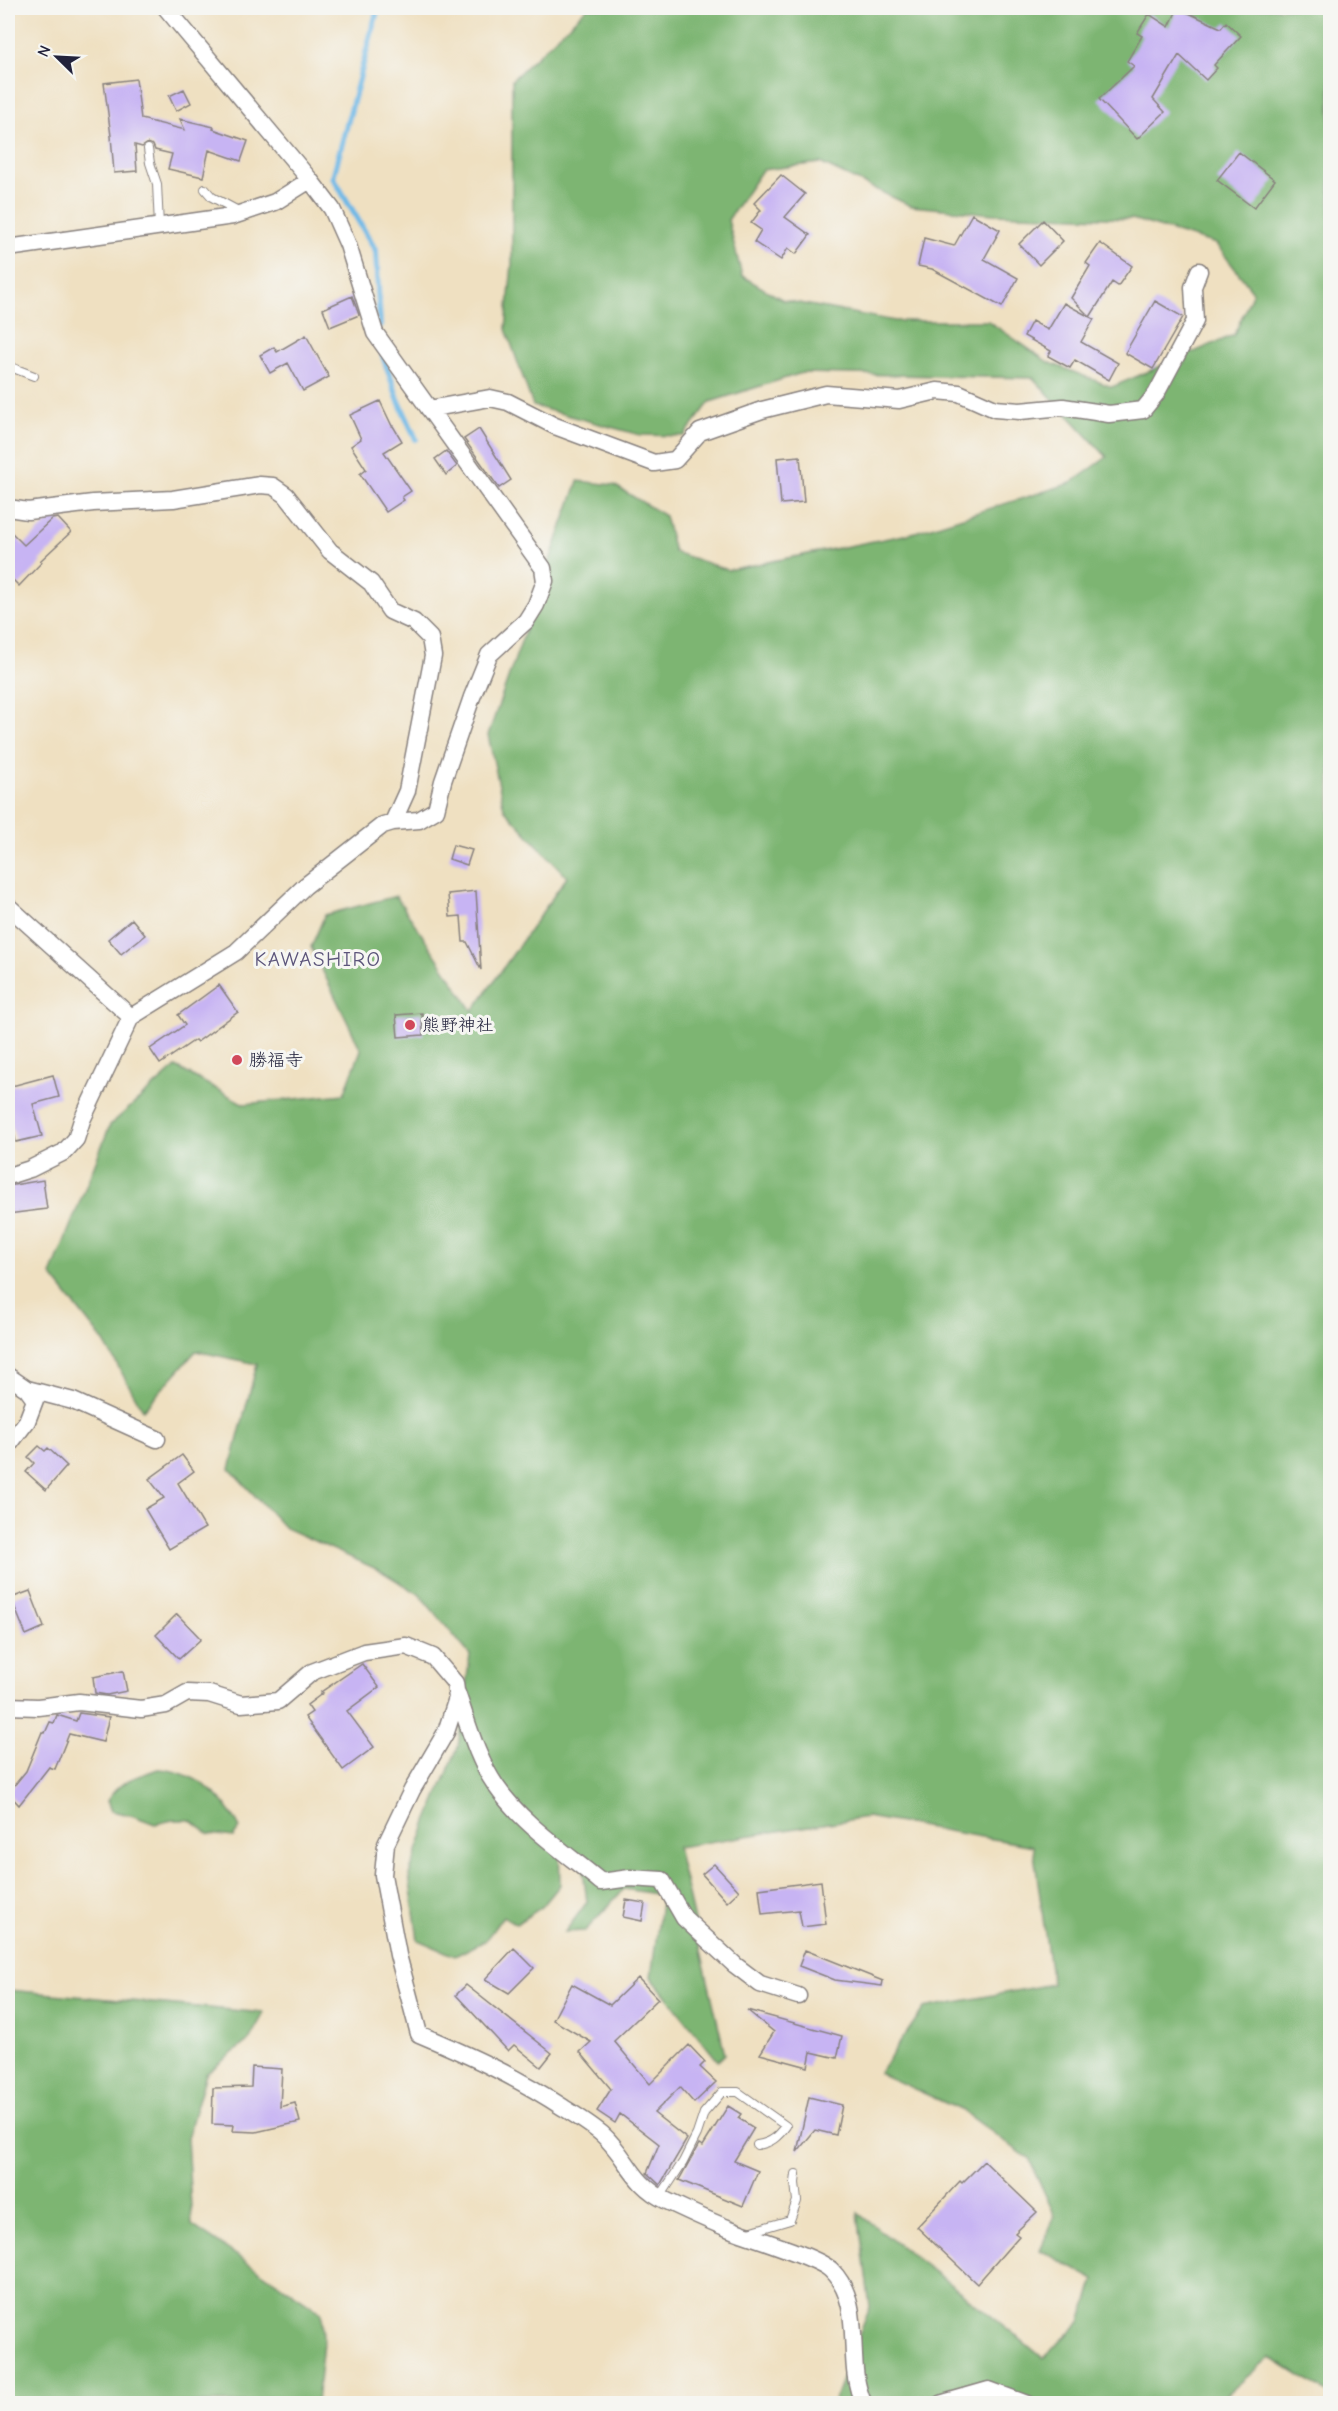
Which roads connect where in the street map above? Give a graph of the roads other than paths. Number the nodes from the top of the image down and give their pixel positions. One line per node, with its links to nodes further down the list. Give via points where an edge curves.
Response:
1 (166, 8): 3 (street)
2 (148, 149): 6 (lane, via 157,184)
3 (310, 180): 5 (street, via 275,202); 11 (street, via 332,209 348,245 375,333)
4 (205, 189): 5 (lane)
5 (242, 213): 6 (street)
6 (159, 226): 7 (street)
7 (8, 248)
8 (1199, 270): 11 (street, via 1193,287 1195,321 1156,394 1143,410 1109,414 1064,407 995,409 959,393 937,391 899,400 826,394 762,410 700,432 675,460 654,464 555,426 508,402 490,398)
9 (8, 366): 10 (lane)
10 (34, 376)
11 (429, 409): 13 (street, via 543,568 544,581 526,621 489,655 436,810 419,820)
12 (8, 508): 13 (street, via 28,511 173,499 260,485 273,486 286,495 330,551 371,583 390,611 414,622 430,638 433,656 407,791)
13 (393, 822): 15 (street, via 383,825 305,886 236,952)
14 (8, 906): 15 (street)
15 (131, 1017): 16 (street, via 76,1139 64,1152)
16 (8, 1176)
17 (8, 1376): 18 (street)
18 (27, 1389): 19 (street, via 73,1401); 20 (street, via 35,1400 27,1421)
19 (157, 1439)
20 (8, 1446)
21 (456, 1689): 22 (street, via 433,1657 406,1646 364,1652 312,1672 278,1701 241,1704 209,1694 187,1693 166,1705 141,1709 79,1702); 23 (street, via 479,1755 496,1786 524,1818 601,1882 630,1878 662,1880 684,1918 735,1965 760,1984); 26 (street, via 457,1698 446,1732 386,1844 382,1875 419,2034 527,2084 579,2118 603,2135 645,2188)
22 (8, 1707)
23 (798, 1996)
24 (757, 2145): 26 (lane, via 779,2136 786,2126 738,2092 722,2092 704,2113 683,2162)
25 (796, 2174): 27 (lane, via 797,2201 790,2220)
26 (660, 2197): 27 (street)
27 (743, 2234): 28 (street, via 830,2269 848,2295 856,2389)
28 (864, 2403)
29 (940, 2403): 30 (street, via 989,2390)
30 (1027, 2403)

